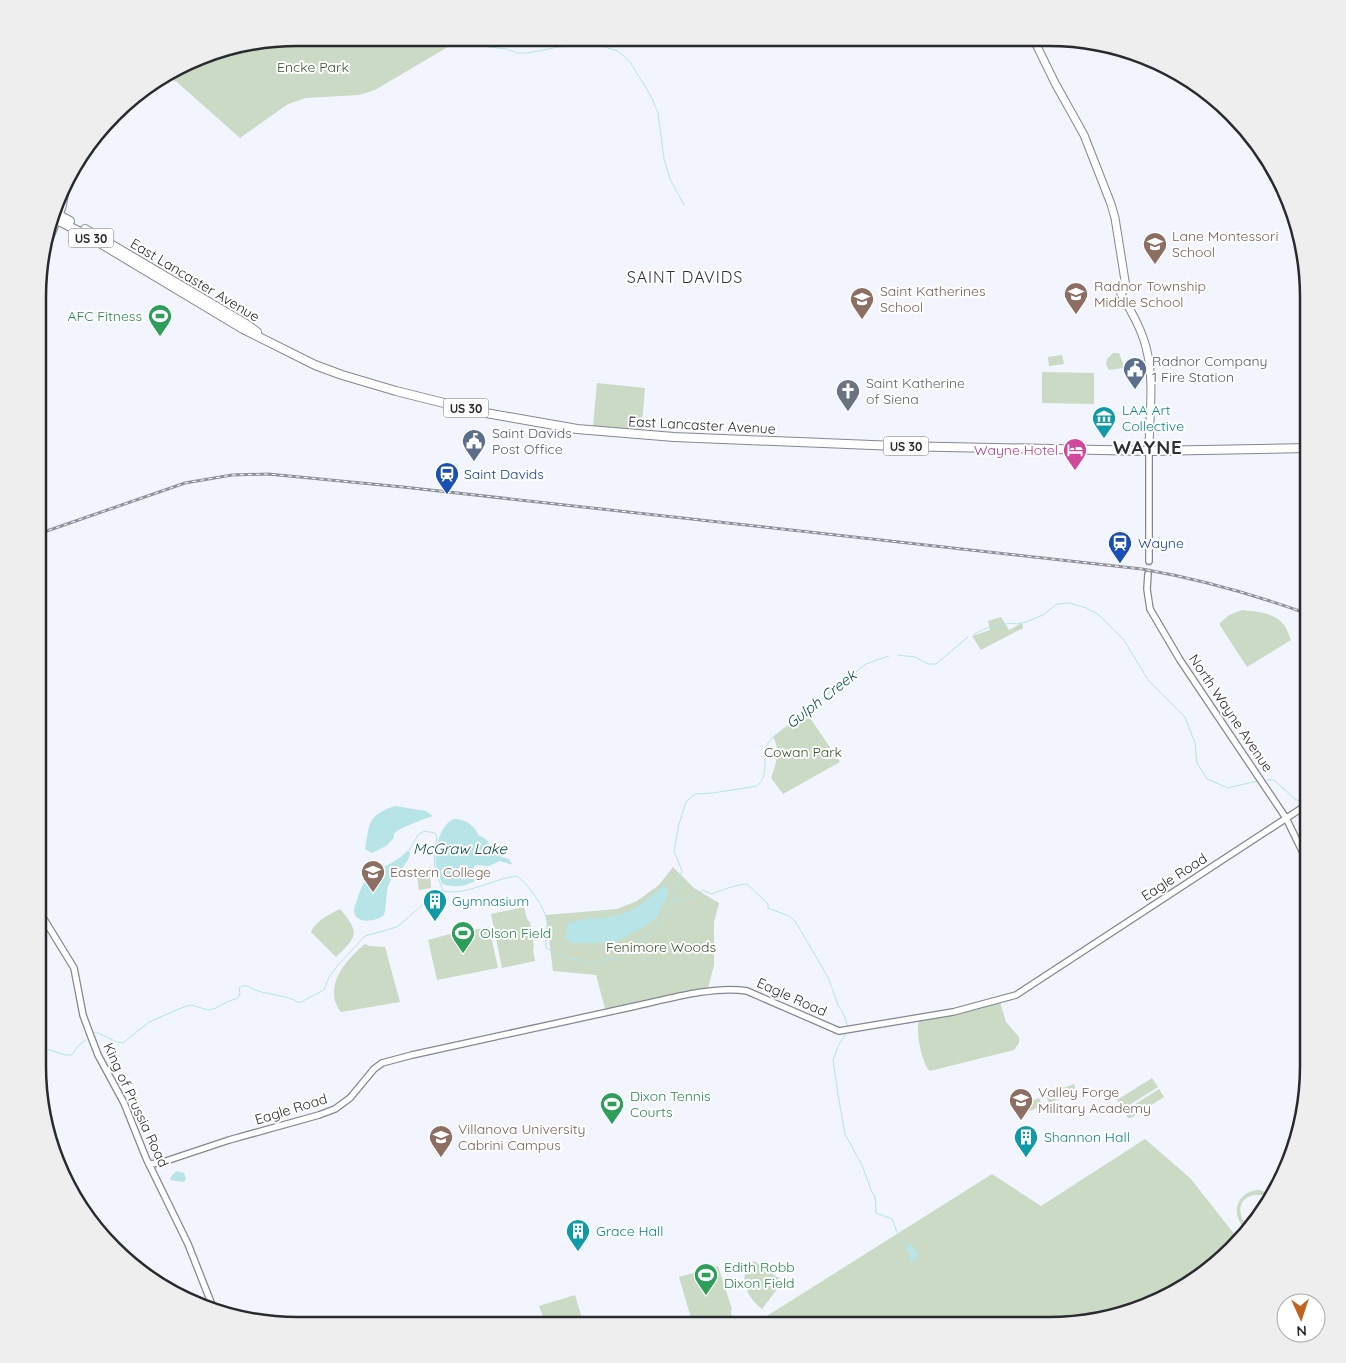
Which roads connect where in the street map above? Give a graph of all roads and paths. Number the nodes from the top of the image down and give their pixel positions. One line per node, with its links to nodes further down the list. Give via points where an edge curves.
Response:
1 (1037, 46): 4 (main road, via 1084,135 1113,210 1126,287 1121,294 1143,338 1150,372)
2 (59, 218): 4 (highway, East Lancaster Avenue / US 30, via 246,324 268,341 324,369 480,412 577,429 674,437 817,444)
3 (1300, 448): 4 (highway, US 30)
4 (1149, 451): 5 (street)
5 (1149, 561)
6 (1148, 574): 8 (street, North Wayne Avenue, via 1150,609 1180,660)
7 (1300, 809): 8 (street, Eagle Road)
8 (1286, 818): 9 (street, North Wayne Avenue); 11 (street, Eagle Road, via 1016,995 952,1012 839,1031 747,991 707,992 653,1002 382,1063 366,1076 350,1098 335,1109)
9 (1300, 847)
10 (46, 922): 11 (street, King of Prussia Road, via 74,968 91,1037)
11 (150, 1164): 12 (street, King of Prussia Road, via 196,1261)
12 (211, 1301)

